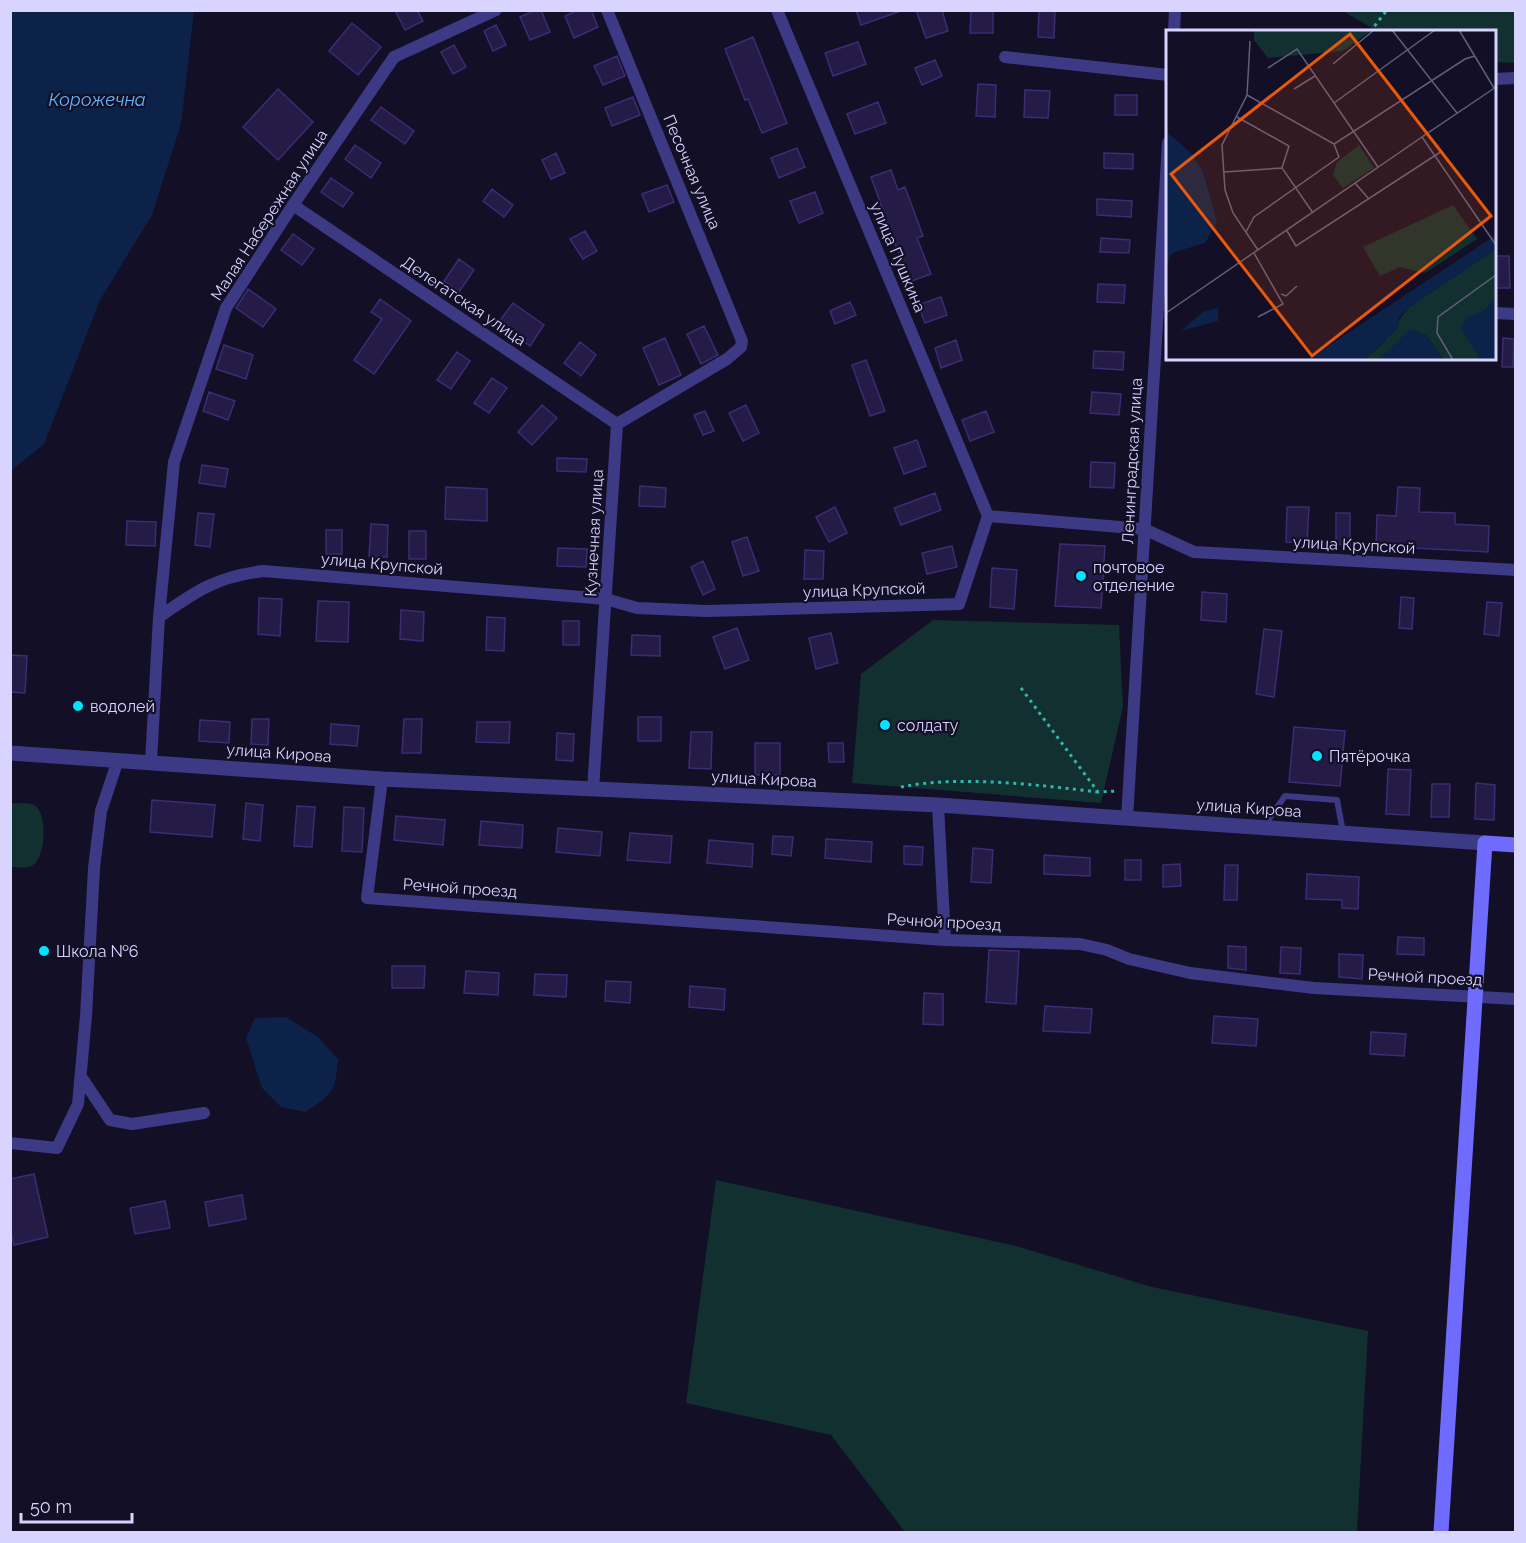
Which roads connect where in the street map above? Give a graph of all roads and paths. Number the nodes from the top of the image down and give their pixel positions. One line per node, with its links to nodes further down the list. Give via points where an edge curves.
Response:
1 (496, 10): 13 (street, Малая Набережная улица, via 394,57)
2 (607, 10): 17 (street, Песочная улица, via 741,335 741,347 727,359)
3 (777, 10): 18 (street, улица Пушкина)
4 (1176, 10): 6 (street)
5 (1387, 10): 7 (path)
6 (1174, 30)
7 (1372, 30)
8 (1005, 57): 9 (street)
9 (1166, 75)
10 (1515, 78): 11 (street)
11 (1496, 79)
12 (1166, 182): 14 (street, Ленинградская улица)
13 (293, 205): 17 (street, Делегатская улица); 22 (street, Малая Набережная улица, via 226,308 174,462)
14 (1163, 298): 19 (street, Ленинградская улица)
15 (1496, 313): 16 (street)
16 (1515, 314)
17 (617, 424): 21 (street, Кузнечная улица)
18 (988, 516): 19 (street, улица Крупской); 21 (street, улица Крупской, via 959,604 706,611 638,608)
19 (1144, 529): 20 (street, улица Крупской, via 1194,552); 30 (street, Ленинградская улица)
20 (1515, 570)
21 (606, 599): 22 (street, улица Крупской, via 263,571 236,574 199,589); 29 (street, Кузнечная улица)
22 (159, 617): 26 (street, Малая Набережная улица)
23 (1021, 688): 31 (path)
24 (10, 753): 25 (street, улица Кирова)
25 (118, 760): 26 (street, улица Кирова); 41 (street, via 101,811 94,868)
26 (151, 762): 27 (street, улица Кирова)
27 (382, 779): 29 (street, улица Кирова); 38 (street, Речной проезд, via 368,898)
28 (892, 789): 31 (path, via 921,783 992,783)
29 (593, 790): 32 (street, улица Кирова)
30 (1130, 791): 31 (path); 33 (street, Ленинградская улица)
31 (1098, 792)
32 (938, 805): 33 (street, улица Кирова); 38 (street)
33 (1127, 818): 34 (street, улица Кирова)
34 (1264, 827): 35 (street, улица Кирова); 35 (lane, via 1285,796 1336,800)
35 (1343, 832): 36 (street, улица Кирова)
36 (1485, 843): 37 (main road, улица Кирова); 39 (main road)
37 (1515, 845)
38 (945, 940): 39 (street, Речной проезд, via 1080,944 1190,973 1314,988)
39 (1474, 997): 40 (street, Речной проезд); 44 (main road)
40 (1515, 999)
41 (82, 1078): 42 (street, via 110,1120 132,1124); 43 (street, via 78,1104 57,1148)
42 (204, 1113)
43 (10, 1143)
44 (1441, 1533)

